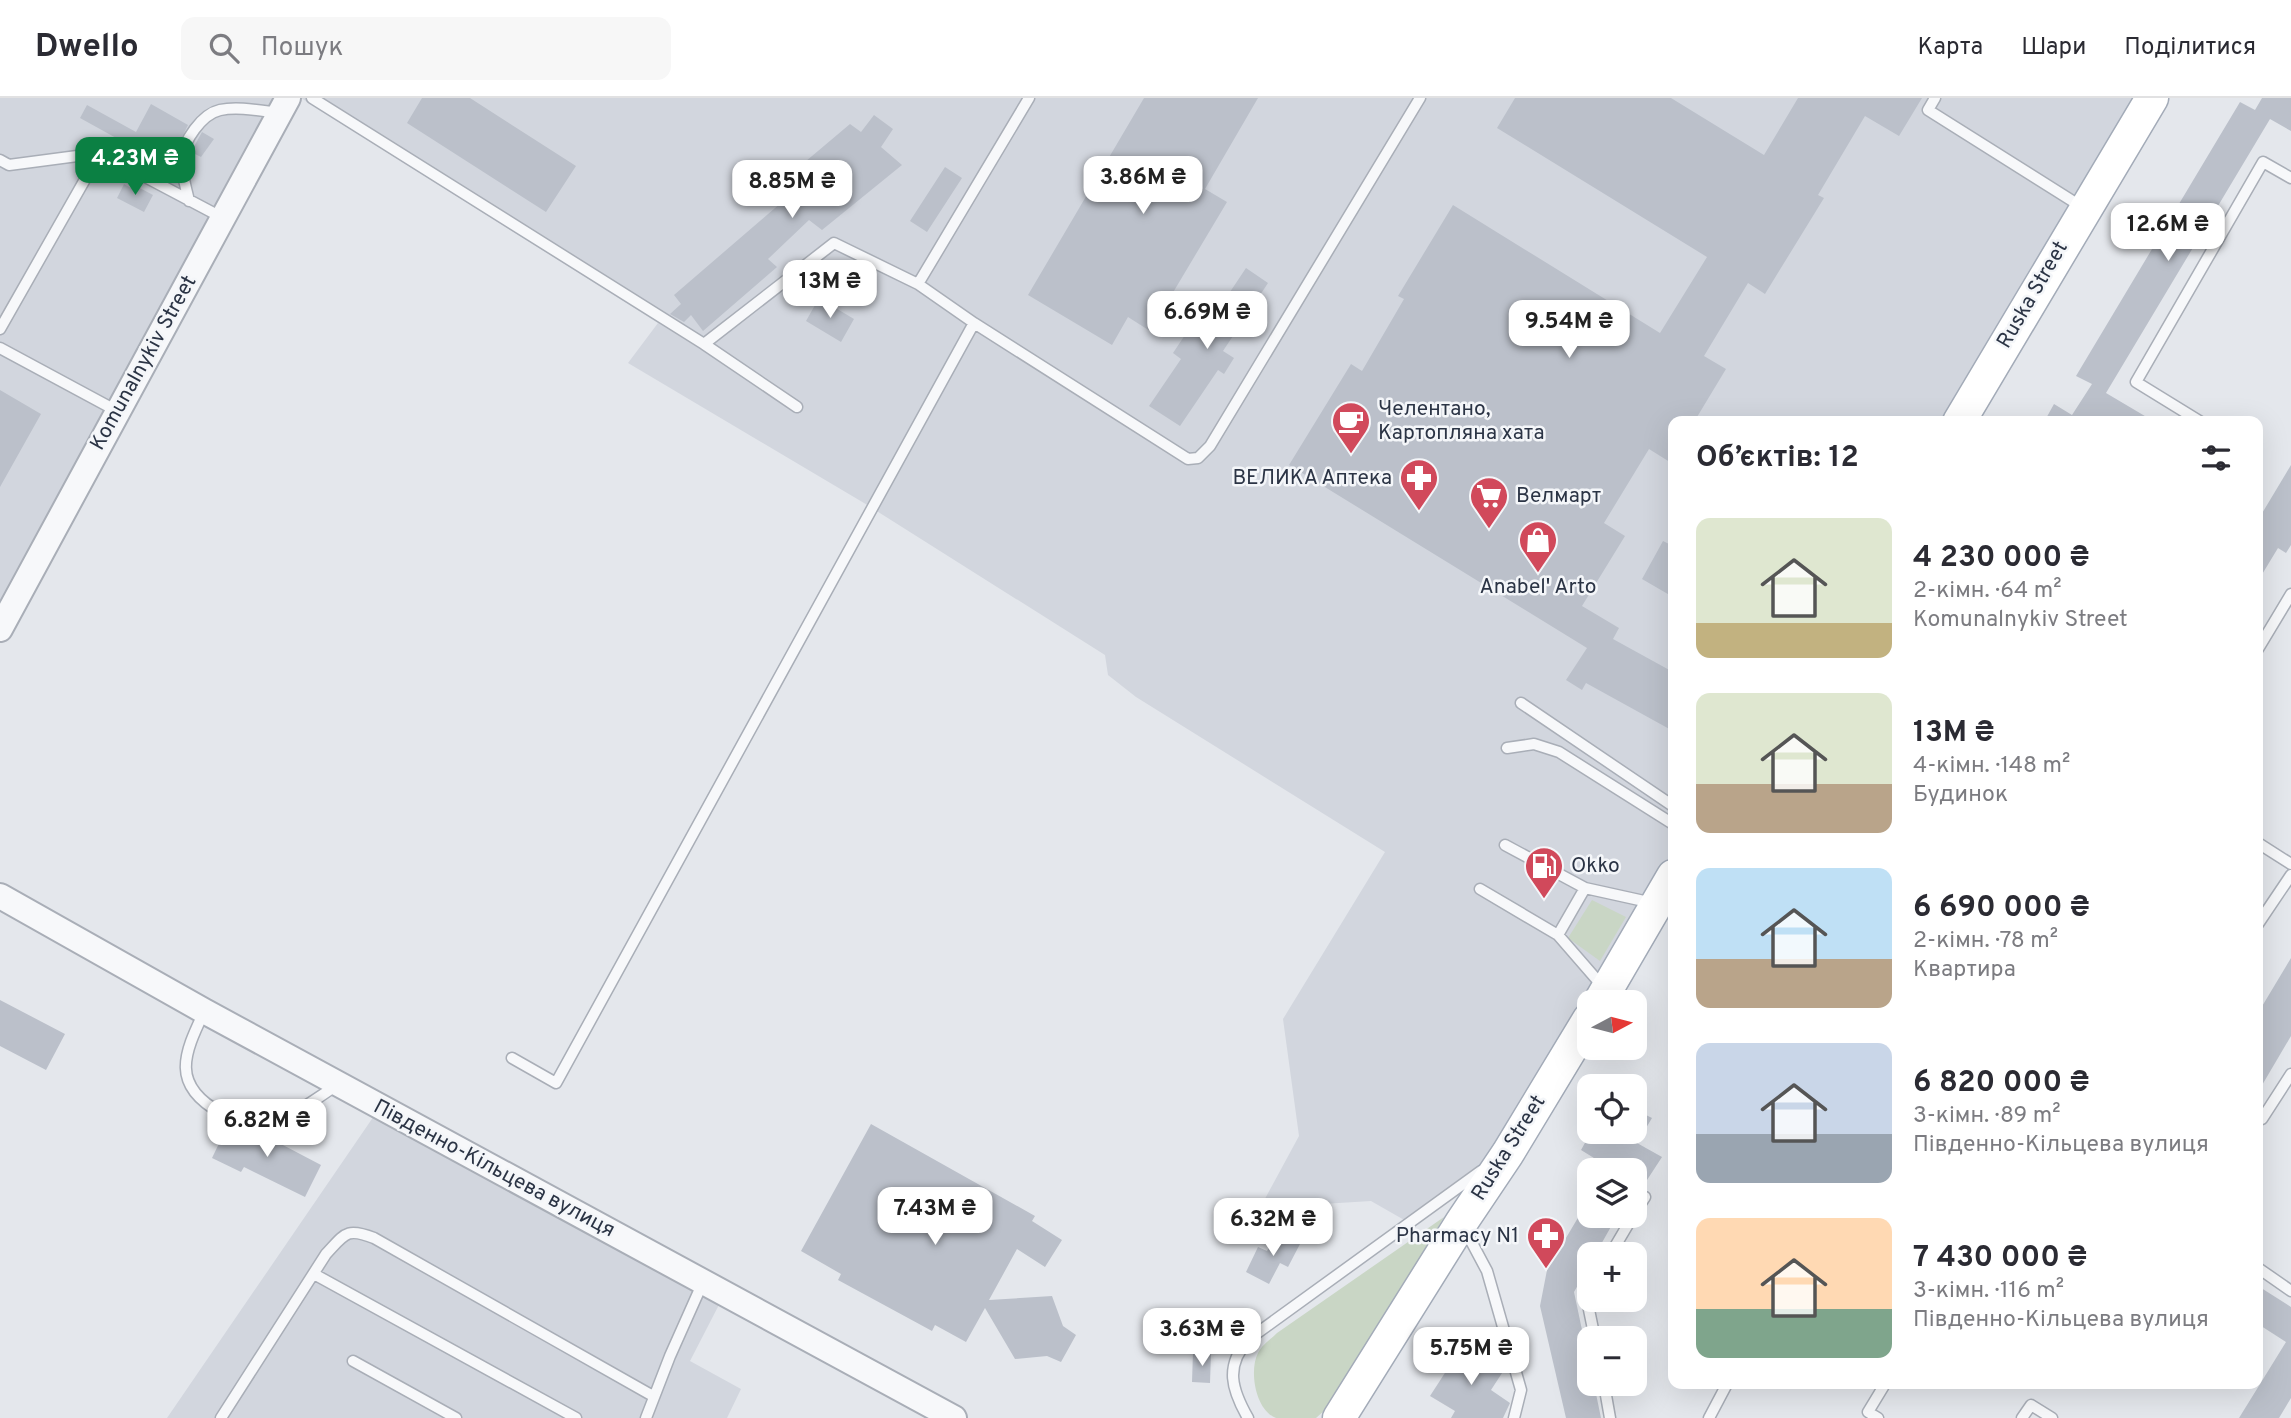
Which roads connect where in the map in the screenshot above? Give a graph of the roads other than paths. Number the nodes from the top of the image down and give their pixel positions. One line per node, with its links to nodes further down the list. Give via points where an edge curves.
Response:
1 (312, 98): 16 (lane)
2 (1029, 98): 13 (lane)
3 (1420, 98): 14 (lane, via 1210,446 1198,458 1188,459)
4 (1935, 98): 11 (lane, via 1928,110)
5 (2152, 98): 11 (main road, Ruska Street)
6 (284, 105): 10 (lane, via 221,110 197,125 182,155); 12 (street, Komunalnykiv Street)
7 (100, 153): 8 (lane, via 9,165); 10 (lane); 15 (lane)
8 (0, 160)
9 (2291, 178): 21 (lane, via 2263,162 2136,382)
10 (190, 201): 12 (lane)
11 (2084, 208): 20 (main road, Ruska Street)
12 (224, 218): 19 (street, Komunalnykiv Street)
13 (918, 284): 14 (lane); 16 (lane, via 834,243)
14 (974, 323): 44 (lane, via 556,1083)
15 (0, 329)
16 (704, 344): 18 (lane)
17 (0, 348): 19 (lane)
18 (797, 407)
19 (118, 411): 23 (street, Komunalnykiv Street)
20 (1963, 416)
21 (2192, 416)
22 (2291, 594): 24 (lane)
23 (0, 629)
24 (2263, 641)
25 (1521, 703): 27 (lane)
26 (1507, 748): 28 (lane, via 1534,744 1559,752)
27 (1668, 803)
28 (1668, 821)
29 (1505, 845): 34 (lane)
30 (2263, 846): 31 (lane)
31 (2291, 864)
32 (2291, 875): 38 (lane)
33 (1668, 885): 37 (main road)
34 (1585, 888): 37 (lane); 39 (lane)
35 (1480, 889): 39 (lane)
36 (0, 896): 42 (street, Південно-Кільцева вулиця)
37 (1658, 904): 41 (main road)
38 (2263, 917)
39 (1558, 935): 40 (lane)
40 (1598, 990)
41 (1607, 990)
42 (204, 1011): 46 (street, Південно-Кільцева вулиця); 46 (lane, via 186,1049 185,1070 203,1103 223,1114 244,1124 263,1126 306,1107)
43 (1577, 1039): 48 (main road, Ruska Street)
44 (512, 1058)
45 (2291, 1074): 47 (lane)
46 (338, 1084): 52 (street, Південно-Кільцева вулиця)
47 (2263, 1117)
48 (1508, 1153): 49 (main road, Ruska Street); 64 (lane, via 1249,1339 1238,1351 1233,1375 1235,1394)
49 (1461, 1223): 65 (main road, Ruska Street); 66 (lane, via 1487,1271 1521,1390)
50 (2263, 1271): 53 (lane)
51 (314, 1274): 57 (lane, via 344,1234 357,1231); 59 (lane); 61 (lane)
52 (703, 1282): 57 (lane); 63 (street, Південно-Кільцева вулиця)
53 (2291, 1291)
54 (353, 1361): 60 (lane)
55 (1724, 1389): 68 (lane)
56 (1882, 1389): 69 (lane, via 1868,1412)
57 (653, 1396): 62 (lane)
58 (1606, 1396): 67 (lane)
59 (221, 1418)
60 (456, 1418)
61 (576, 1418)
62 (646, 1418)
63 (954, 1418)
64 (1248, 1418)
65 (1339, 1418)
66 (1514, 1418)
67 (1611, 1418)
68 (1709, 1418)
69 (1878, 1418)
70 (2022, 1418): 71 (lane, via 2031,1405)
71 (2052, 1418)

